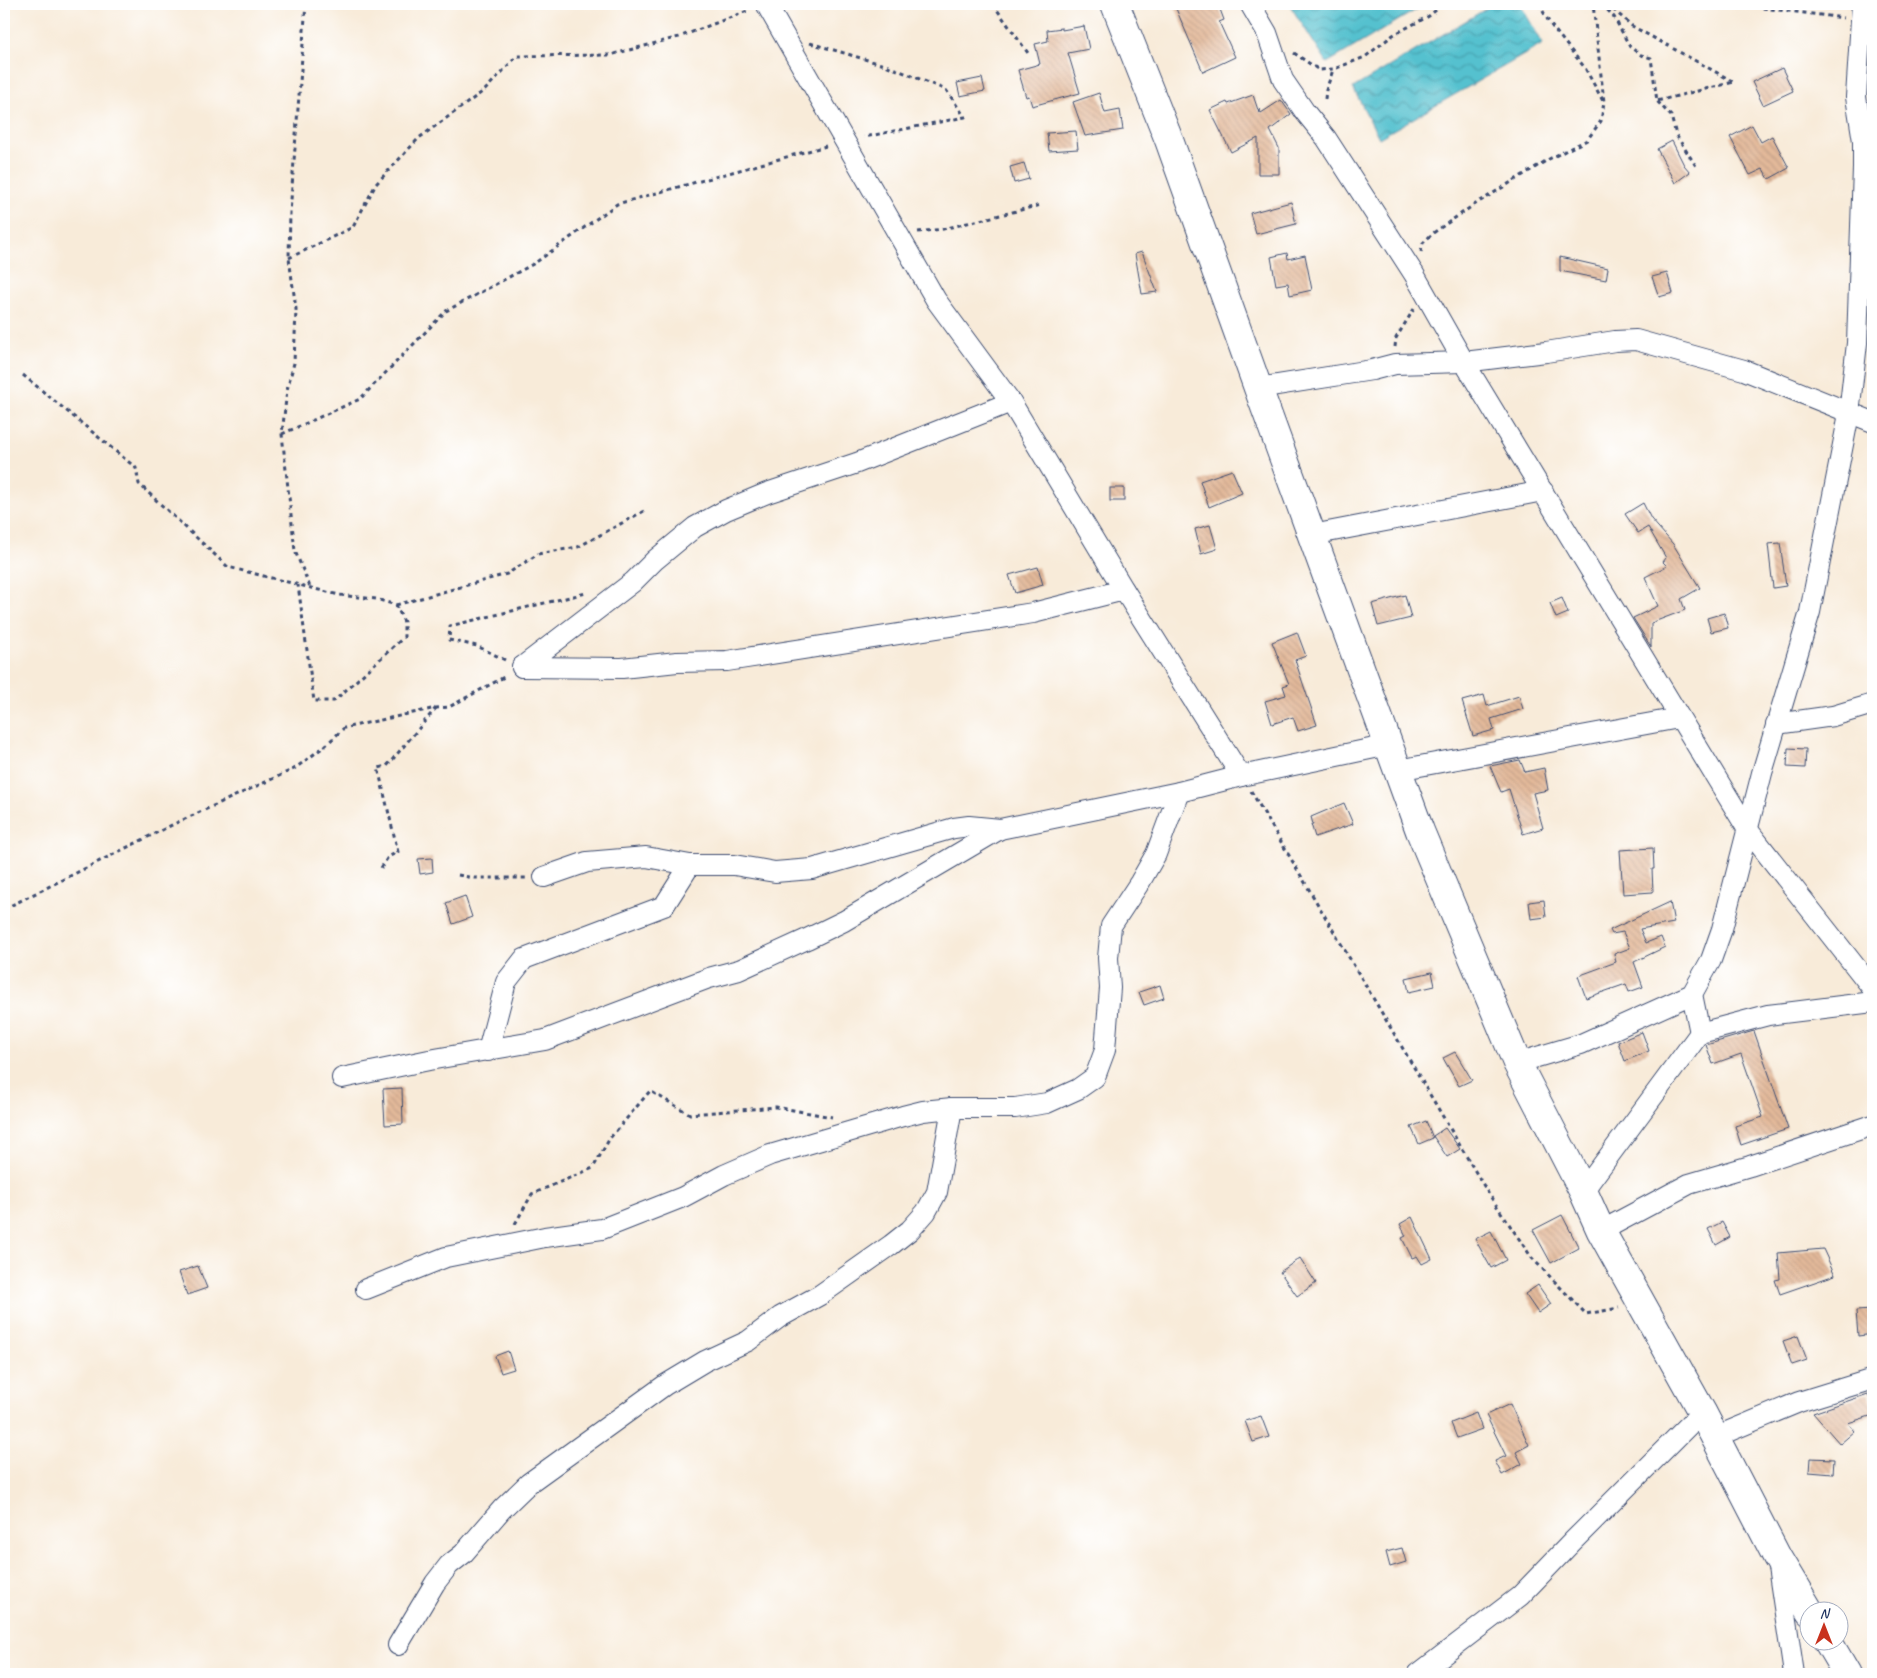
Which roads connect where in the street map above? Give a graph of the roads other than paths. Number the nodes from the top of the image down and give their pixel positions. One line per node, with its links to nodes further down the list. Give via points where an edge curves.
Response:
1 (766, 4): 8 (street, via 936,300)
2 (1116, 4): 7 (main road, via 1169,140)
3 (1250, 4): 6 (street, via 1267,33 1283,80 1326,138 1420,284)
4 (1862, 12): 5 (street, via 1856,97 1863,140)
5 (1865, 340): 9 (street)
6 (1464, 362): 7 (street, via 1395,364); 9 (street, via 1636,340 1744,370); 12 (street)
7 (1258, 388): 13 (main road)
8 (1011, 402): 14 (street); 14 (street, via 857,464 767,493 702,523 633,582 522,667 622,668 727,661 1033,613)
9 (1850, 414): 10 (street); 17 (street, via 1810,612)
10 (1872, 422): 11 (street)
11 (1873, 441)
12 (1543, 491): 13 (street); 16 (street)
13 (1312, 536): 18 (main road)
14 (1124, 590): 19 (street)
15 (1873, 704): 17 (street, via 1833,716)
16 (1679, 718): 18 (street); 22 (street)
17 (1776, 724): 22 (street)
18 (1393, 757): 19 (street); 30 (main road, via 1420,831)
19 (1242, 776): 20 (street)
20 (1179, 792): 21 (street); 32 (street, via 1156,854 1112,926 1106,1050 1094,1076 1078,1089 1047,1103 1015,1108)
21 (1000, 829): 23 (street, via 954,828 812,869 775,872 734,865); 29 (street, via 844,921 739,970 709,978 545,1040)
22 (1748, 830): 25 (street); 26 (street, via 1722,929 1711,960)
23 (690, 865): 24 (street, via 646,857 612,858 587,862); 29 (street, via 664,906 524,959 506,982)
24 (544, 877)
25 (1873, 989)
26 (1692, 994): 28 (street); 30 (street, via 1582,1044)
27 (1873, 1002): 28 (street, via 1768,1015)
28 (1700, 1033): 34 (street)
29 (488, 1051): 31 (street)
30 (1517, 1063): 34 (main road)
31 (342, 1078)
32 (952, 1108): 36 (street, via 903,1116 770,1155 683,1197 602,1228 446,1257); 42 (street, via 938,1192 910,1230 892,1246 748,1341 704,1361 665,1385 529,1483 435,1583)
33 (1873, 1125): 35 (street, via 1689,1184)
34 (1583, 1191): 35 (main road)
35 (1601, 1231): 38 (main road)
36 (366, 1289)
37 (1873, 1379): 39 (street, via 1799,1402)
38 (1702, 1412): 39 (main road); 44 (street, via 1520,1596)
39 (1715, 1437): 40 (main road)
40 (1777, 1557): 41 (main road); 45 (street)
41 (1803, 1600)
42 (398, 1645)
43 (1833, 1650): 46 (main road)
44 (1418, 1674)
45 (1794, 1674)
46 (1847, 1674)

